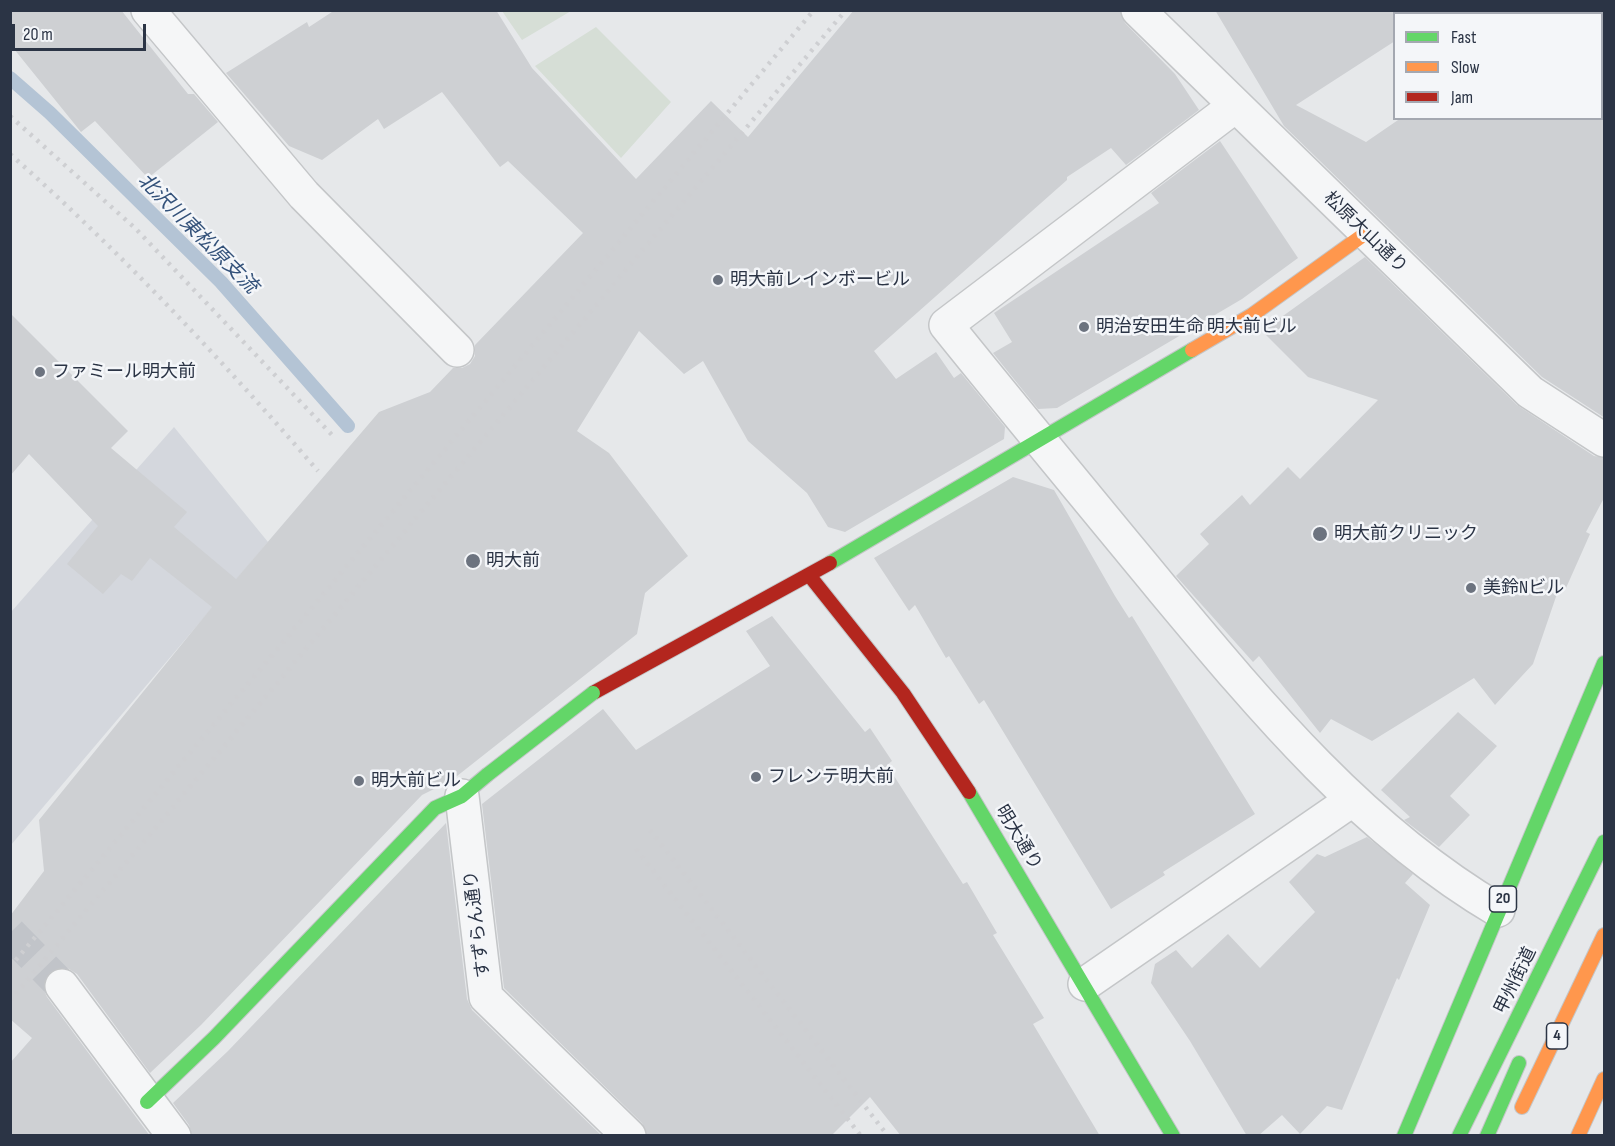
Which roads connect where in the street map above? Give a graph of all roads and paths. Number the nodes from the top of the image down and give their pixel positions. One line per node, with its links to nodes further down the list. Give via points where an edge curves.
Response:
1 (148, 10): 5 (street, via 304,195)
2 (1138, 10): 3 (street, 松原大山通り)
3 (1235, 106): 4 (street, 松原大山通り); 6 (street, via 946,326)
4 (1366, 233): 6 (main road, via 1252,315); 7 (street, 松原大山通り, via 1530,392)
5 (457, 350)
6 (1039, 440): 8 (main road); 12 (street, via 1250,694)
7 (1605, 440)
8 (809, 575): 11 (main road, bridge, via 593,693); 18 (main road, 明大通り, via 903,693 971,795)
9 (1605, 663): 15 (main road, 20)
10 (1583, 748): 15 (main road)
11 (462, 796): 22 (main road, via 435,808 214,1038); 25 (street, すずらん通り, via 486,997)
12 (1352, 800): 15 (street, via 1459,887); 18 (street)
13 (1605, 842): 28 (main road, 甲州街道)
14 (1605, 864): 17 (main road)
15 (1498, 910): 27 (main road, 20)
16 (1605, 935): 23 (main road, 4)
17 (1573, 938)
18 (1085, 984): 26 (main road, 明大通り)
19 (62, 986): 22 (street)
20 (1522, 1055): 29 (main road)
21 (1605, 1079): 30 (main road)
22 (147, 1102): 24 (street)
23 (1513, 1124)
24 (174, 1136)
25 (629, 1136)
26 (1173, 1136)
27 (1404, 1136)
28 (1459, 1136)
29 (1487, 1136)
30 (1578, 1136)

